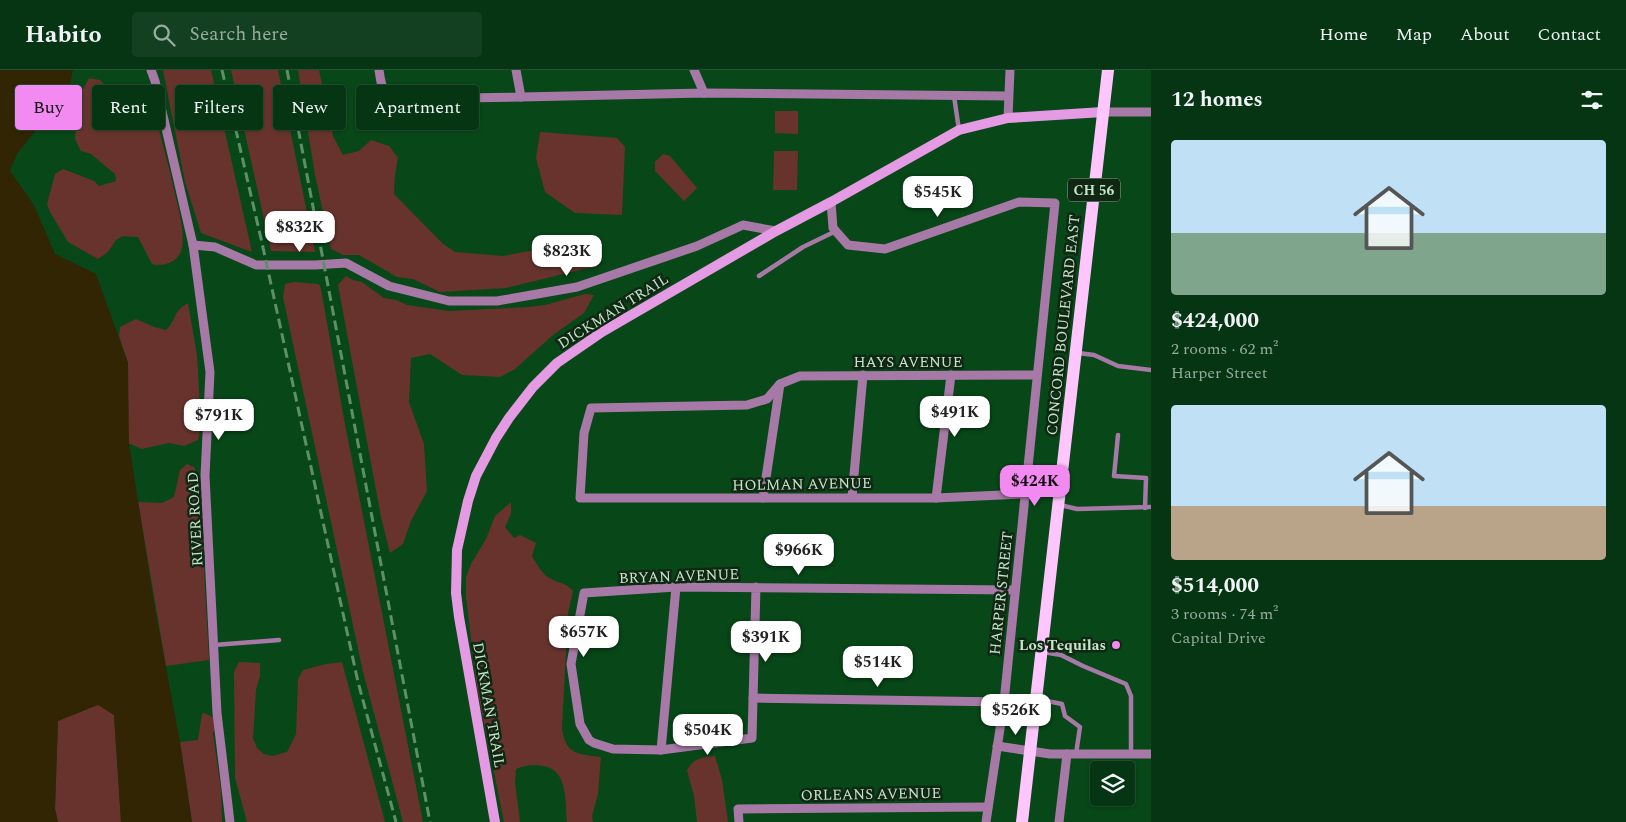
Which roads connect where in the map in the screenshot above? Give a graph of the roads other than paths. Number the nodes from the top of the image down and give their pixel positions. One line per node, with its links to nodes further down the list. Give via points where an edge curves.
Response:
1 (151, 70): 18 (street, RIVER ROAD)
2 (378, 70): 8 (street, via 381,86 389,96 403,99)
3 (516, 70): 8 (street)
4 (694, 70): 7 (street)
5 (1010, 70): 10 (street)
6 (1108, 70): 11 (main road, CONCORD BOULEVARD EAST / CH 56)
7 (704, 93): 8 (street); 9 (street)
8 (521, 96)
9 (954, 96): 10 (street); 14 (lane)
10 (1008, 96): 13 (street)
11 (1103, 112): 12 (street); 13 (street, DICKMAN TRAIL); 20 (main road, CONCORD BOULEVARD EAST / CH 56)
12 (1151, 112)
13 (1008, 118): 14 (street, DICKMAN TRAIL)
14 (959, 130): 15 (street, DICKMAN TRAIL)
15 (831, 202): 16 (street, DICKMAN TRAIL); 17 (street)
16 (776, 231): 18 (street, via 743,225 698,246 577,287 497,302 449,302 389,286 346,263 256,265 215,247); 51 (street, DICKMAN TRAIL, via 602,332 557,363 509,418 485,457 470,493 461,530 456,593)
17 (836, 231): 19 (lane, via 803,246); 24 (street, HARPER STREET, via 848,245 885,249 1019,202 1055,203)
18 (193, 245): 38 (street, RIVER ROAD, via 210,372 205,476)
19 (759, 276)
20 (1076, 352): 21 (lane, via 1094,354 1118,366); 31 (main road, CONCORD BOULEVARD EAST / CH 56)
21 (1151, 370)
22 (863, 375): 23 (street, HAYS AVENUE); 25 (street, HAYS AVENUE, via 800,376); 28 (street)
23 (951, 375): 24 (street, HAYS AVENUE); 30 (street)
24 (1038, 375): 27 (street, HARPER STREET)
25 (780, 384): 29 (street); 29 (street, HOLMAN AVENUE, via 767,399 747,405 591,408 584,433 580,498)
26 (1118, 435): 33 (lane, via 1114,476 1146,478)
27 (1024, 494): 30 (street, HOLMAN AVENUE); 36 (street, HARPER STREET)
28 (852, 497): 29 (street, HOLMAN AVENUE); 30 (street, HOLMAN AVENUE)
29 (763, 498)
30 (936, 498)
31 (1059, 504): 33 (lane, via 1077,509); 39 (main road, CONCORD BOULEVARD EAST / CH 56)
32 (1151, 507): 33 (lane)
33 (1145, 508)
34 (676, 587): 35 (street, BRYAN AVENUE); 44 (street); 44 (street, BRYAN AVENUE, via 584,593 571,664 580,724 589,740 613,749)
35 (756, 587): 36 (street, BRYAN AVENUE); 40 (street)
36 (1015, 590): 42 (street, HARPER STREET)
37 (279, 640): 38 (lane)
38 (214, 645): 50 (street, RIVER ROAD, via 217,713)
39 (1042, 652): 41 (main road, CONCORD BOULEVARD EAST / CH 56); 47 (lane, via 1061,655 1126,684 1130,696)
40 (752, 698): 42 (street); 44 (street, via 752,738)
41 (1037, 699): 45 (main road, CONCORD BOULEVARD EAST / CH 56); 46 (lane, via 1062,704 1065,716 1080,727)
42 (1004, 702): 43 (street, HARPER STREET)
43 (997, 746): 45 (street); 49 (street, HARPER STREET)
44 (660, 750)
45 (1032, 751): 46 (street); 54 (main road, CONCORD BOULEVARD EAST / CH 56)
46 (1071, 754): 47 (street); 55 (street)
47 (1130, 754): 48 (street)
48 (1151, 754)
49 (988, 807): 52 (street, ORLEANS AVENUE, via 738,809); 53 (street)
50 (230, 822)
51 (495, 822)
52 (740, 822)
53 (986, 822)
54 (1022, 822)
55 (1059, 822)

